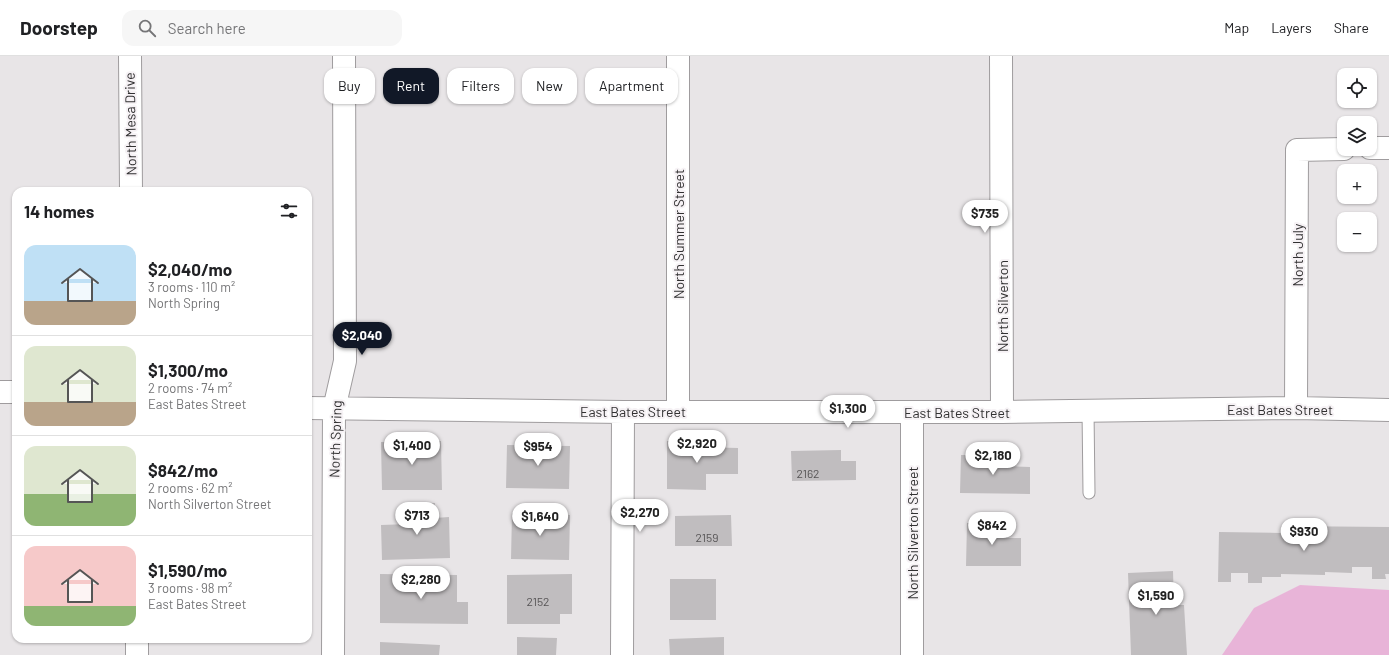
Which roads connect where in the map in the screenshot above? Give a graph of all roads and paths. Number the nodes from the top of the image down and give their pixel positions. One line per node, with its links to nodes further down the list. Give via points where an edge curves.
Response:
1 (130, 56): 6 (street, North Mesa Drive)
2 (344, 56): 11 (street, North Spring, via 345,361)
3 (678, 56): 15 (street, North Summer Street)
4 (1001, 56): 17 (street, North Silverton)
5 (1337, 149): 10 (street, North July, via 1297,150)
6 (131, 187)
7 (0, 392): 8 (street)
8 (12, 392)
9 (312, 408): 11 (street, East Bates Street)
10 (1296, 408): 12 (street, East Bates Street); 13 (street, East Bates Street)
11 (334, 409): 14 (street, East Bates Street); 21 (street, North Spring)
12 (1088, 410): 17 (street, East Bates Street); 18 (lane)
13 (1389, 410)
14 (623, 412): 15 (street, East Bates Street); 22 (street)
15 (678, 412): 16 (street, East Bates Street)
16 (912, 412): 17 (street, East Bates Street); 23 (street, North Silverton Street)
17 (1002, 412)
18 (1089, 493)
19 (137, 643): 20 (street)
20 (137, 655)
21 (333, 655)
22 (622, 655)
23 (912, 655)

